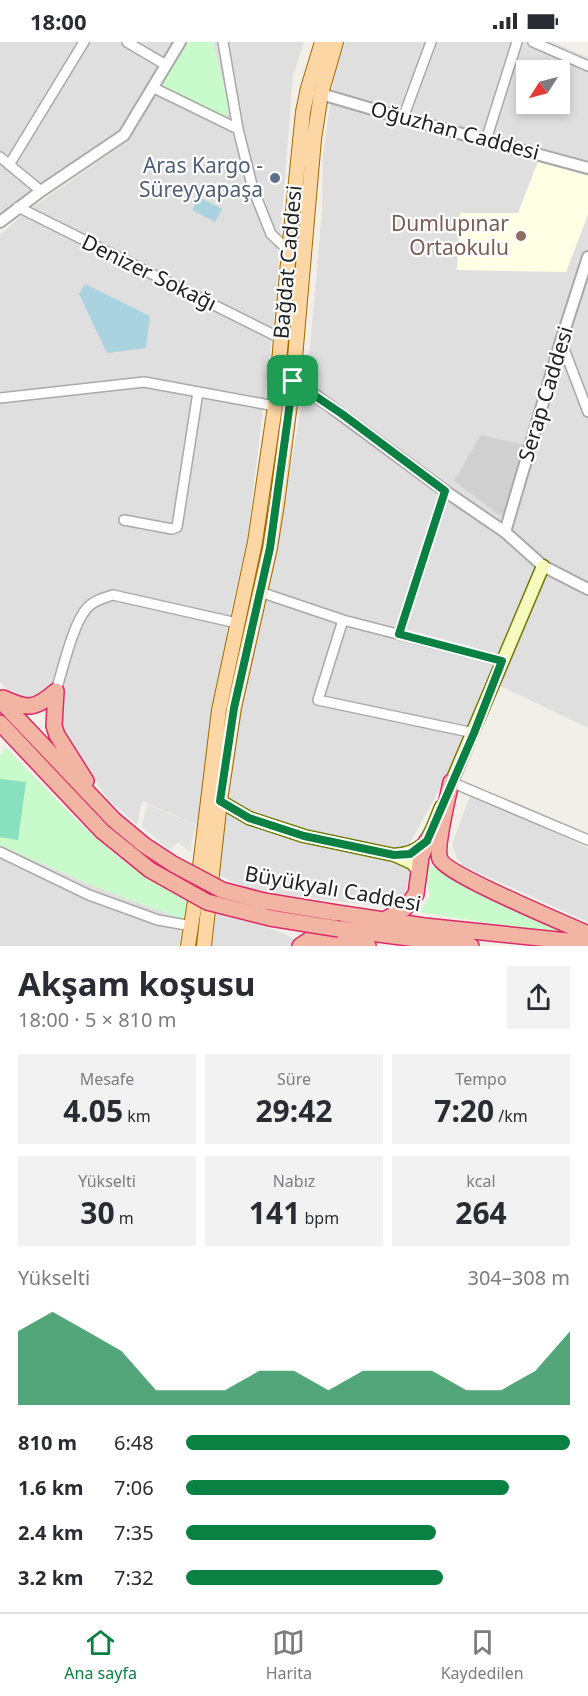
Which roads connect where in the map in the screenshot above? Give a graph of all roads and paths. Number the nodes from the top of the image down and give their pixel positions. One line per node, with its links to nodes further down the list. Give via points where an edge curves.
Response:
1 (84, 42): 18 (street)
2 (127, 42): 10 (street)
3 (180, 42): 10 (street)
4 (223, 42): 15 (street)
5 (321, 42): 23 (main road, Bağdat Caddesi, via 303,112)
6 (336, 42): 13 (main road, Bağdat Caddesi)
7 (431, 42): 14 (street)
8 (517, 42): 16 (street)
9 (533, 42): 11 (street)
10 (166, 65): 12 (street)
11 (588, 66)
12 (154, 88): 15 (street); 20 (street, via 124,135)
13 (321, 94): 14 (street, Oğuzhan Caddesi); 28 (main road, Bağdat Caddesi)
14 (403, 118): 16 (street, Oğuzhan Caddesi)
15 (238, 129): 23 (street, via 253,189 271,234)
16 (486, 140): 19 (street, Oğuzhan Caddesi)
17 (0, 158): 18 (street)
18 (9, 165): 20 (street)
19 (588, 168)
20 (40, 190): 21 (street)
21 (18, 207): 22 (street); 25 (street, Denizer Sokağı)
22 (0, 222)
23 (288, 251): 25 (main road, Bağdat Caddesi)
24 (588, 257): 26 (street, Serap Caddesi)
25 (280, 338): 27 (main road, Bağdat Caddesi)
26 (561, 341): 32 (street); 35 (street, Serap Caddesi)
27 (278, 377): 28 (street); 31 (main road, Bağdat Caddesi)
28 (293, 381): 33 (street); 38 (main road, Bağdat Caddesi, via 277,504)
29 (198, 392): 30 (street, via 144,382); 31 (street); 34 (street, via 177,527)
30 (0, 398)
31 (275, 405): 40 (main road, Bağdat Caddesi, via 255,542)
32 (588, 412)
33 (445, 491): 35 (street); 41 (street)
34 (124, 520)
35 (505, 532): 36 (street)
36 (543, 566): 37 (street); 42 (main road)
37 (588, 589)
38 (260, 592): 39 (street); 48 (main road, Bağdat Caddesi, via 234,708)
39 (343, 620): 41 (street); 46 (street, via 318,700)
40 (237, 623): 43 (street, via 113,595 99,599 78,621); 56 (main road, Bağdat Caddesi, via 219,710)
41 (399, 634): 42 (street)
42 (502, 661): 46 (main road)
43 (56, 691): 44 (highway, via 35,706 20,706); 49 (highway, via 57,735)
44 (0, 698): 49 (highway, Büyükyalı Caddesi)
45 (0, 723): 63 (highway, Büyükyalı Caddesi, bridge, via 102,831 150,870 207,902 263,917)
46 (474, 733): 47 (main road)
47 (451, 782): 50 (street); 51 (main road); 57 (highway, via 439,849 441,862)
48 (220, 801): 53 (main road, via 249,818 304,836); 60 (main road, Bağdat Caddesi)
49 (114, 820): 55 (highway, Büyükyalı Caddesi, bridge, via 153,851 222,890 264,901)
50 (588, 840)
51 (427, 841): 53 (main road, via 410,854); 54 (highway)
52 (0, 852): 56 (street, via 89,895 158,920)
53 (394, 855): 54 (main road, via 412,863)
54 (418, 871): 55 (highway, via 416,894 410,903)
55 (386, 919): 58 (highway, Büyükyalı Caddesi)
56 (192, 926): 59 (main road, Bağdat Caddesi)
57 (588, 934)
58 (588, 943)
59 (188, 946)
60 (204, 946)
61 (300, 946): 62 (highway, via 312,938)
62 (368, 946)
63 (471, 946)

